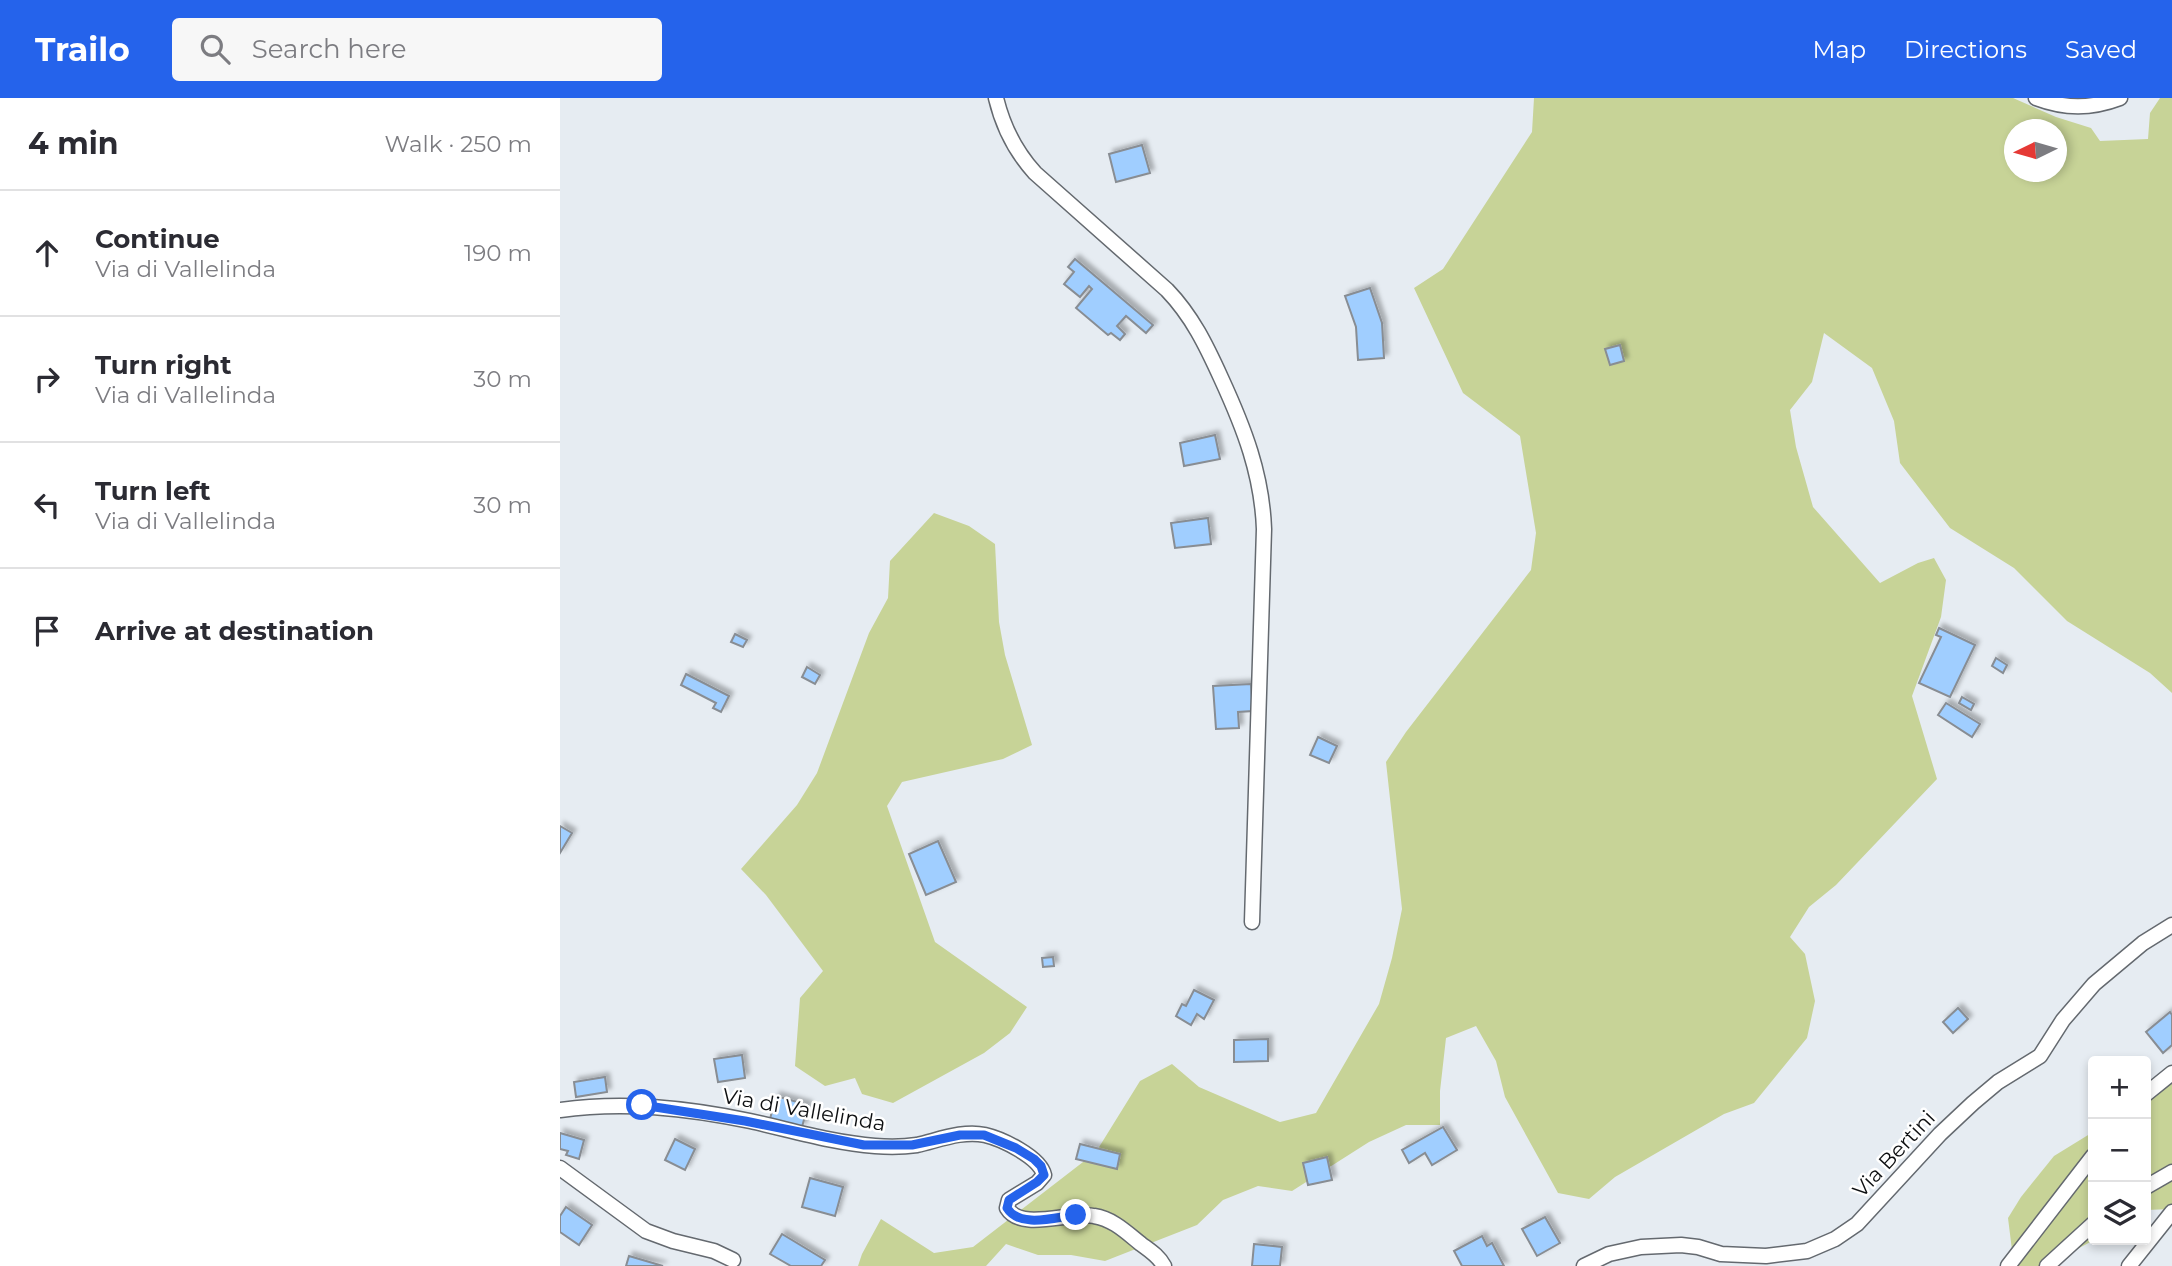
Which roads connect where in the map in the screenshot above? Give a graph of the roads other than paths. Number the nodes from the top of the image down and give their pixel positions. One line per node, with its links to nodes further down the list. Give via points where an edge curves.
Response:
1 (996, 98): 4 (street, via 1010,139 1027,165 1185,310 1204,340 1250,446 1264,529)
2 (2036, 98): 3 (street, via 2068,107)
3 (2120, 98)
4 (1252, 922)
5 (2172, 925): 17 (street, Via Bertini, via 2094,984 2040,1056 1973,1103 1857,1224 1835,1239 1807,1251 1766,1256 1721,1254 1681,1245 1641,1247)
6 (2172, 1073): 7 (street)
7 (2151, 1090)
8 (560, 1110): 16 (street, Via di Vallelinda, via 655,1106 875,1146 984,1135 1016,1148 1043,1169 1040,1180 1009,1200 1007,1208 1013,1216 1023,1220 1076,1215 1105,1219)
9 (2088, 1162): 18 (street)
10 (560, 1168): 15 (street, via 646,1231)
11 (2172, 1172): 12 (street)
12 (2151, 1184)
13 (2172, 1212): 20 (street)
14 (2088, 1229): 19 (street)
15 (733, 1260)
16 (1164, 1266)
17 (1584, 1266)
18 (2008, 1266)
19 (2047, 1266)
20 (2129, 1266)

